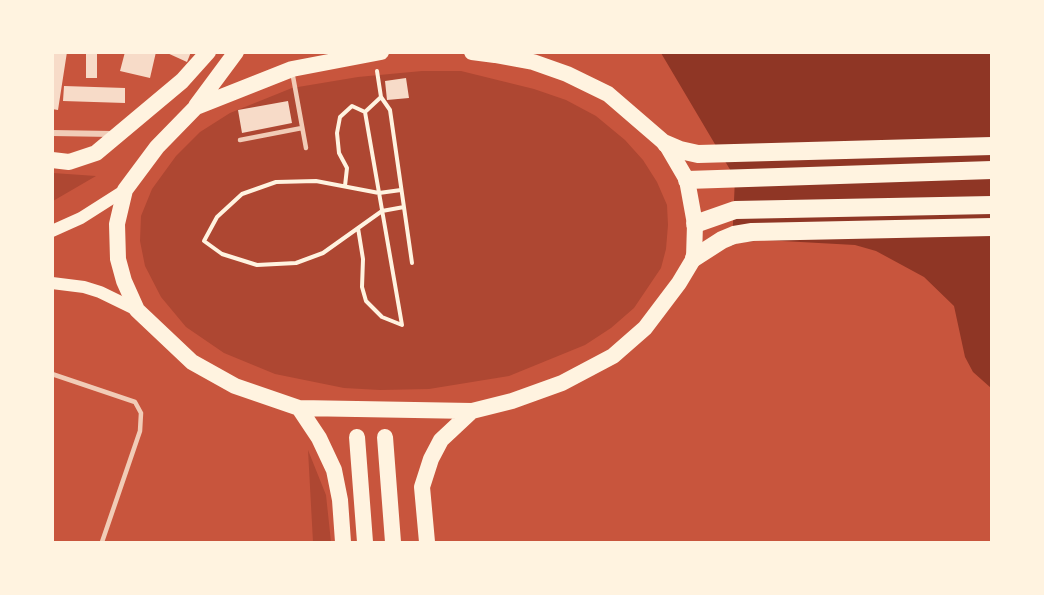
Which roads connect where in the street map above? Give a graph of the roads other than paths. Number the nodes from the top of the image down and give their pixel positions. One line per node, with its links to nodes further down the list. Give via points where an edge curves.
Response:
1 (208, 52): 9 (highway, via 183,81)
2 (236, 52): 7 (highway)
3 (381, 52): 5 (highway)
4 (472, 52): 12 (highway, via 532,62 567,74 608,94)
5 (374, 53): 6 (highway)
6 (292, 69): 7 (highway); 8 (lane)
7 (196, 107): 18 (highway, via 157,147)
8 (302, 128): 11 (lane); 14 (lane)
9 (124, 132): 10 (street); 15 (highway, via 96,153 69,162)
10 (52, 133)
11 (240, 140)
12 (666, 144): 13 (highway, via 706,154); 17 (highway)
13 (992, 146)
14 (306, 148)
15 (52, 160)
16 (992, 170): 17 (highway)
17 (687, 180): 20 (highway)
18 (125, 190): 22 (main road); 25 (highway, via 117,224 118,259)
19 (992, 205): 20 (highway, via 735,210)
20 (702, 220): 23 (highway)
21 (992, 228): 23 (highway, via 752,232 734,235)
22 (52, 231)
23 (694, 258): 28 (highway, via 645,328 613,356 562,383)
24 (52, 283): 25 (main road, via 92,290)
25 (137, 310): 27 (highway, via 192,362 235,386)
26 (52, 374): 31 (lane, via 135,402 141,413 140,431)
27 (299, 408): 28 (highway); 32 (highway, via 319,438 333,470)
28 (472, 411): 35 (highway, via 441,440 431,459 422,487)
29 (357, 437): 33 (highway)
30 (385, 437): 34 (highway)
31 (102, 543)
32 (343, 543)
33 (365, 543)
34 (393, 543)
35 (427, 543)

